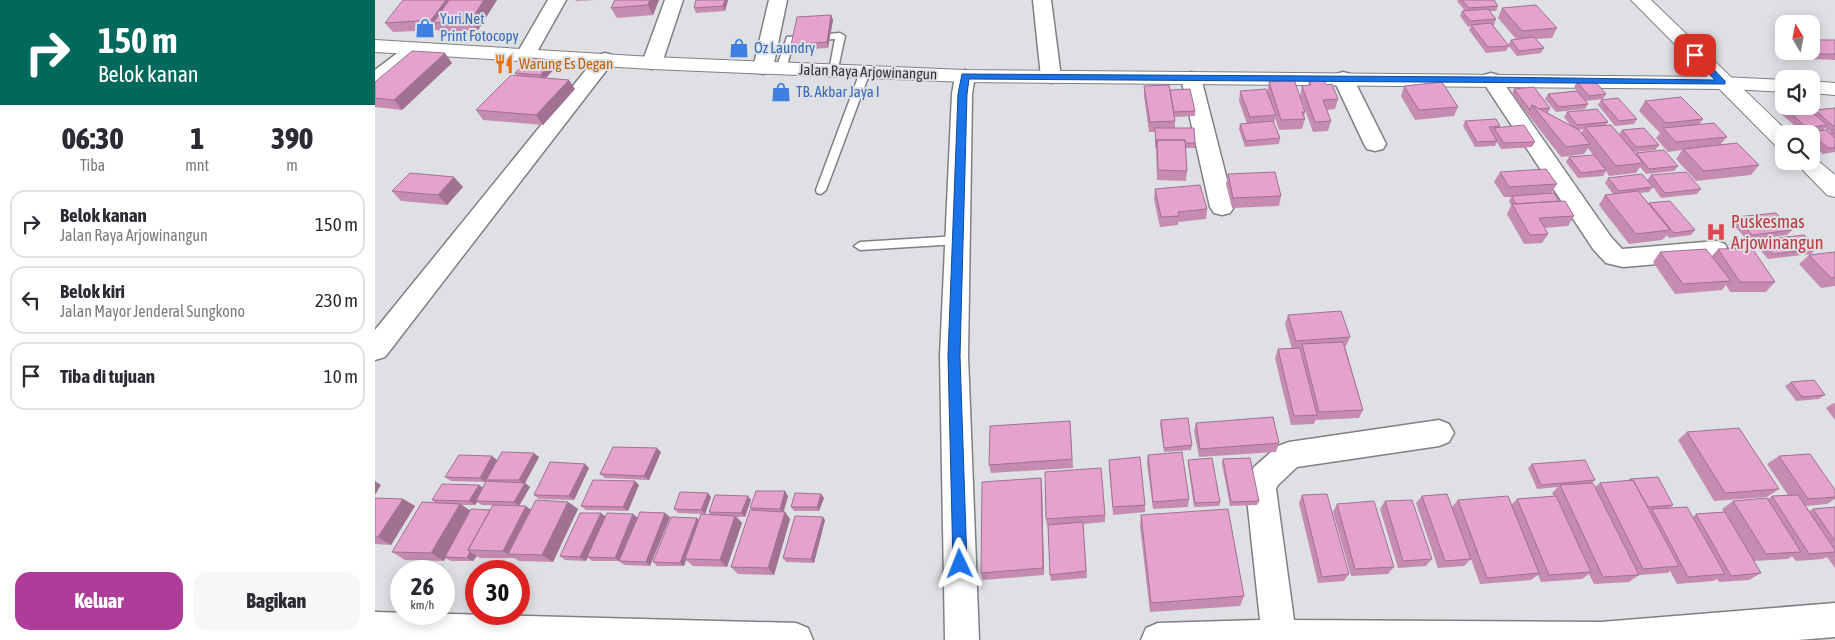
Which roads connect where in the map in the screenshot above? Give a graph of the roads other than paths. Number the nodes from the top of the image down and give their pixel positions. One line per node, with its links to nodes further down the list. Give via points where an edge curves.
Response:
1 (557, 0): 8 (street)
2 (674, 0): 10 (street)
3 (778, 0): 11 (street)
4 (1042, 0): 15 (street)
5 (1640, 0): 20 (main road)
6 (375, 46): 7 (main road, Jalan Raya Arjowinangun)
7 (415, 49): 8 (main road, Jalan Raya Arjowinangun); 19 (street)
8 (526, 55): 9 (main road, Jalan Raya Arjowinangun)
9 (605, 60): 10 (main road, Jalan Raya Arjowinangun); 33 (street)
10 (652, 62): 11 (main road, Jalan Raya Arjowinangun)
11 (772, 69): 12 (main road, Jalan Raya Arjowinangun); 12 (lane, via 790,39 840,36)
12 (834, 71): 13 (main road, Jalan Raya Arjowinangun)
13 (865, 72): 14 (main road, Jalan Raya Arjowinangun); 28 (lane)
14 (965, 76): 15 (main road, Jalan Raya Arjowinangun); 30 (street)
15 (1051, 77): 16 (main road, Jalan Raya Arjowinangun)
16 (1191, 78): 17 (main road, Jalan Raya Arjowinangun); 29 (street)
17 (1343, 78): 18 (main road, Jalan Raya Arjowinangun); 25 (street)
18 (1491, 79): 20 (main road, Jalan Raya Arjowinangun); 32 (street, via 1615,257)
19 (375, 80)
20 (1722, 83): 21 (main road, Jalan Raya Arjowinangun); 24 (main road)
21 (1775, 86)
22 (1820, 88): 23 (main road)
23 (1835, 89)
24 (1775, 133)
25 (1375, 144)
26 (1815, 170): 27 (main road)
27 (1835, 189)
28 (821, 190)
29 (1222, 208)
30 (957, 240): 31 (lane); 40 (street, via 954,356)
31 (860, 246)
32 (1716, 250)
33 (375, 349)
34 (1439, 433): 38 (street, via 1289,455 1265,477 1261,489)
35 (1835, 620): 38 (street, via 1601,639)
36 (375, 629): 37 (street)
37 (480, 635): 39 (street)
38 (1279, 637): 41 (street)
39 (796, 640)
40 (962, 640)
41 (1158, 640)

